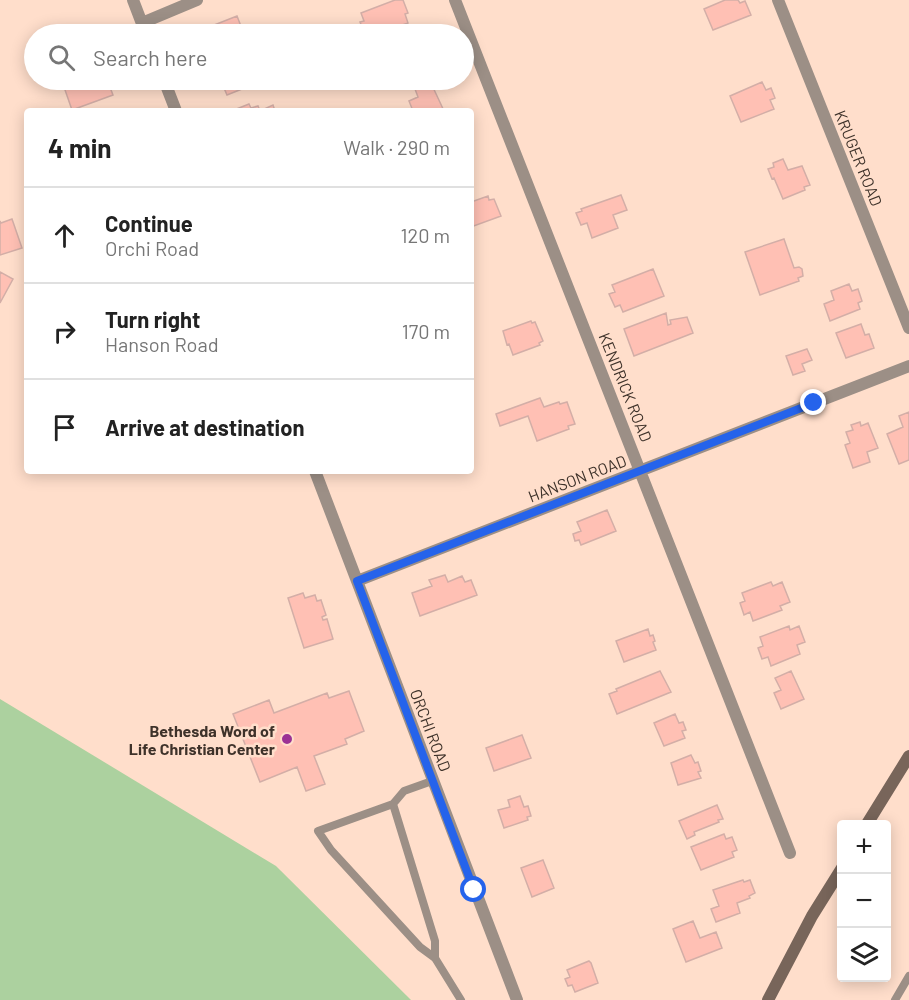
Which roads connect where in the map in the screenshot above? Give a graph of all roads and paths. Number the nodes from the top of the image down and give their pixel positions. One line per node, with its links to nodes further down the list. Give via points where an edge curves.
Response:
1 (133, 0): 5 (street)
2 (197, 0): 6 (street)
3 (455, 0): 7 (street, KENDRICK ROAD)
4 (778, 0): 11 (street, KRUGER ROAD)
5 (142, 24)
6 (153, 24)
7 (465, 24)
8 (474, 48): 13 (street, KENDRICK ROAD)
9 (168, 90): 10 (street)
10 (175, 108)
11 (909, 328)
12 (909, 366): 13 (street, HANSON ROAD)
13 (642, 471): 15 (street, HANSON ROAD); 20 (street, KENDRICK ROAD)
14 (316, 474): 15 (street, ORCHI ROAD)
15 (357, 581): 17 (street, ORCHI ROAD)
16 (909, 756): 19 (main road)
17 (432, 781): 18 (lane, via 404,791); 25 (street, ORCHI ROAD)
18 (393, 804): 22 (lane, via 435,941); 22 (lane, via 318,831 420,948)
19 (870, 820)
20 (790, 853)
21 (838, 874): 26 (main road)
22 (435, 958): 24 (lane)
23 (909, 976): 27 (lane)
24 (461, 1000)
25 (517, 1000)
26 (768, 1000)
27 (895, 1000)

